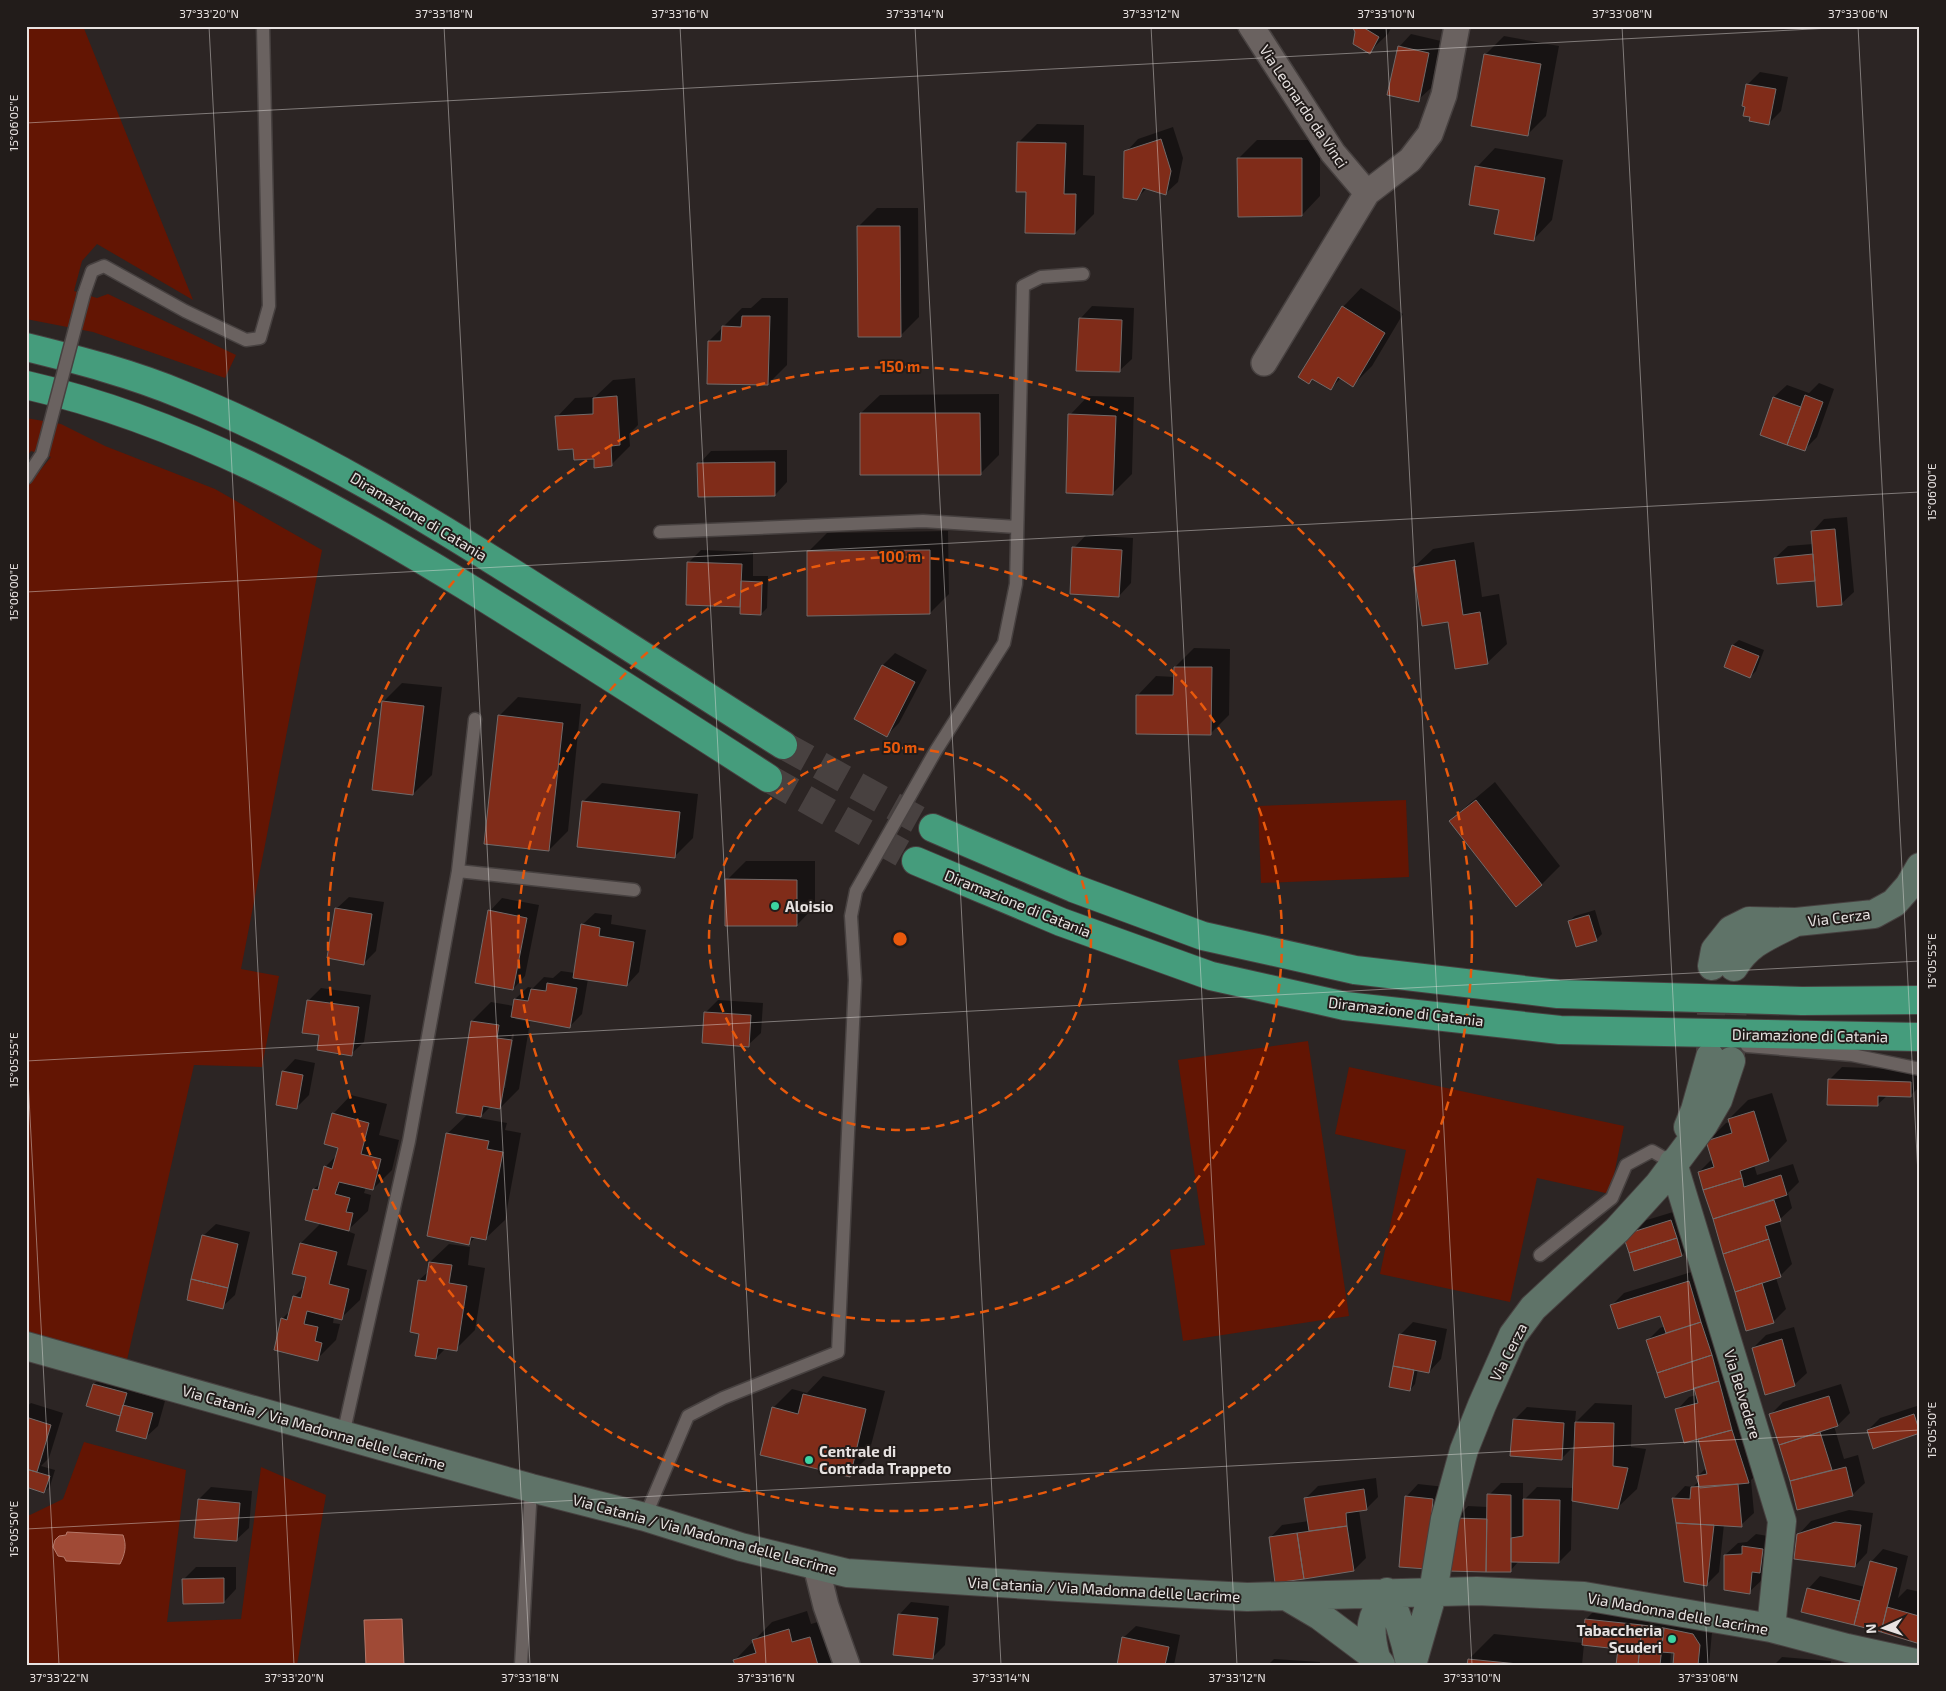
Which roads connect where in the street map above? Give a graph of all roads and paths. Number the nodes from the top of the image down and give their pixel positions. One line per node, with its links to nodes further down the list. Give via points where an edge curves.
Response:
1 (263, 26): 9 (lane, bridge, via 269,306 260,338 246,340 104,266 92,271 42,454)
2 (1251, 26): 4 (street, Via Leonardo da Vinci, via 1333,152)
3 (1456, 26): 4 (street, via 1444,95 1430,134 1410,160)
4 (1367, 193): 7 (street)
5 (1083, 274): 10 (lane, via 1041,277 1023,286)
6 (26, 347): 13 (highway, Diramazione di Catania, via 182,394 323,460 425,518)
7 (1264, 363)
8 (26, 385): 14 (highway, via 108,408 173,431 306,492 495,604)
9 (26, 478)
10 (1017, 527): 11 (lane, via 922,521); 31 (lane, via 1016,584 1004,643 936,752 856,891 851,916 855,980 838,1352 723,1398 688,1416)
11 (660, 532)
12 (474, 719): 18 (lane)
13 (783, 745)
14 (768, 778)
15 (933, 828): 21 (highway, via 1073,888 1203,936 1355,970 1558,994 1802,1001)
16 (916, 861): 22 (highway, Diramazione di Catania, via 1061,922 1211,976 1345,1006)
17 (1920, 867): 20 (main road, Via Cerza, via 1894,902 1874,914 1796,922 1753,944)
18 (458, 871): 19 (lane); 29 (lane, via 409,1141)
19 (634, 890)
20 (1723, 967)
21 (1920, 1000)
22 (1560, 1030): 23 (highway, Diramazione di Catania); 25 (lane, via 1852,1055)
23 (1920, 1037)
24 (1720, 1059): 26 (main road, Via Cerza, via 1718,1100 1704,1124)
25 (1920, 1069)
26 (1673, 1163): 27 (lane, via 1652,1151 1626,1165 1612,1198); 34 (main road, Via Cerza, via 1659,1184 1617,1230 1533,1308 1514,1335 1464,1450 1445,1519); 36 (main road, Via Belvedere, via 1782,1521)
27 (1540, 1255)
28 (26, 1346): 29 (main road, Via Catania / Via Madonna delle Lacrime)
29 (343, 1434): 30 (main road, Via Catania / Via Madonna delle Lacrime)
30 (531, 1488): 31 (main road, Via Catania / Via Madonna delle Lacrime); 40 (lane)
31 (645, 1517): 32 (main road, Via Catania / Via Madonna delle Lacrime, via 740,1547)
32 (816, 1566): 35 (main road, Via Catania / Via Madonna delle Lacrime, via 847,1572 1058,1587 1247,1597); 41 (street)
33 (1387, 1592): 34 (main road, Via Catania / Via Madonna delle Lacrime); 35 (main road, Via Catania / Via Madonna delle Lacrime); 38 (main road, via 1370,1625); 42 (main road)
34 (1433, 1592): 36 (main road, Via Madonna delle Lacrime, via 1584,1596); 42 (main road, Via Cerza)
35 (1286, 1596): 38 (main road, via 1320,1616)
36 (1771, 1628): 37 (main road, Via Madonna delle Lacrime)
37 (1847, 1657): 39 (main road, Via Madonna delle Lacrime)
38 (1378, 1661)
39 (1920, 1664)
40 (521, 1665)
41 (847, 1665)
42 (1411, 1665)

